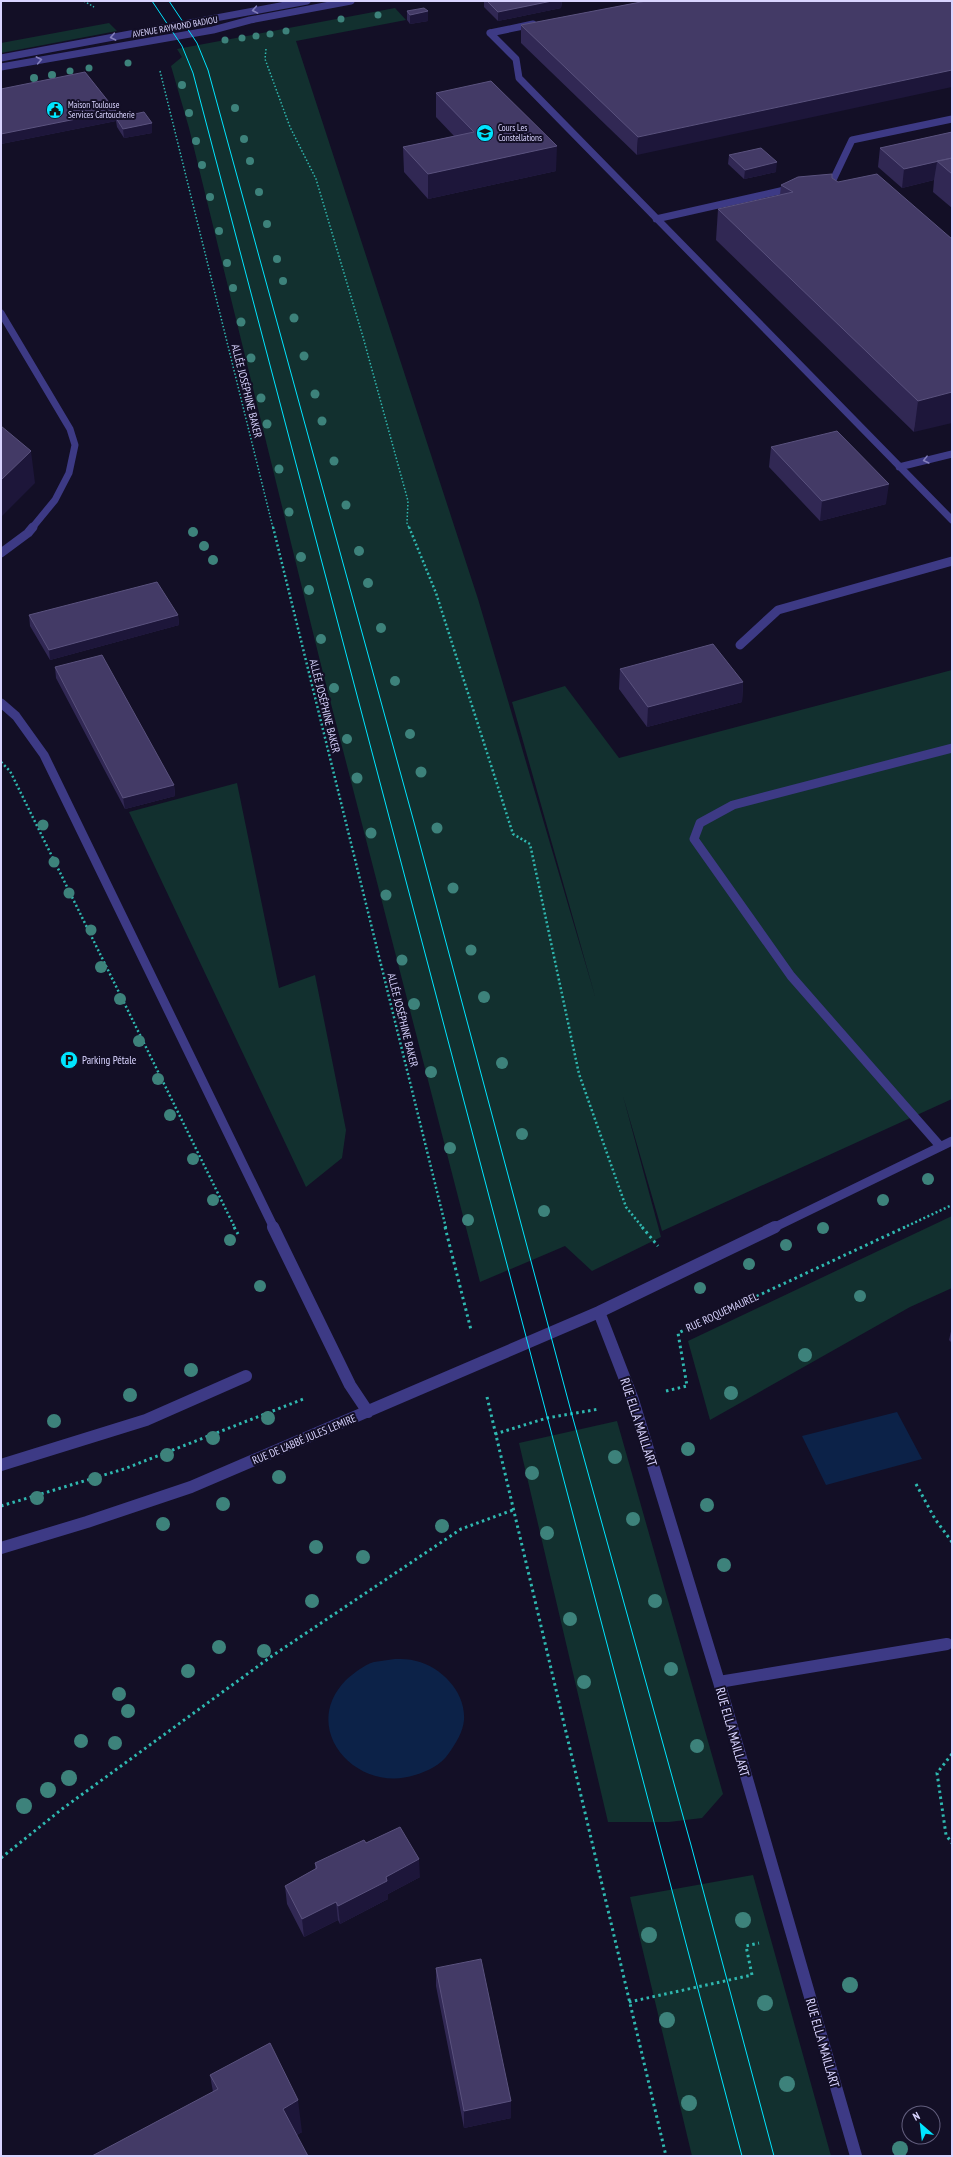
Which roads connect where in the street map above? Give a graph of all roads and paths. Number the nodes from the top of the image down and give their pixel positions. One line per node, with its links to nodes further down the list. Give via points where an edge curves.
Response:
1 (307, 1): 5 (street, AVENUE RAYMOND BADIOU, one-way to 5)
2 (351, 1): 6 (street, AVENUE RAYMOND BADIOU, one-way to 2, via 213,30 250,20)
3 (542, 22): 11 (street, via 490,33 516,59 519,78)
4 (267, 45): 24 (path, via 265,59 290,127 316,179 363,337 408,500 407,523 436,593 513,834 530,844 579,1074 626,1207)
5 (1, 58)
6 (1, 67)
7 (159, 70): 26 (path, ALLÉE JOSÉPHINE BAKER)
8 (952, 119): 9 (street, via 852,140 836,181)
9 (825, 181)
10 (802, 186): 11 (street)
11 (656, 219): 14 (street)
12 (1, 314): 16 (street, via 70,429 75,445 69,473 55,500 28,533)
13 (952, 454): 14 (street, one-way to 14)
14 (899, 467): 15 (street)
15 (952, 520)
16 (1, 553)
17 (952, 561): 18 (street, via 778,610)
18 (740, 645)
19 (1, 703): 29 (street, via 16,716 44,755 329,1343 350,1385)
20 (952, 748): 22 (street, via 733,805 700,823 694,839 791,976)
21 (952, 1141): 22 (street)
22 (940, 1146): 24 (street)
23 (952, 1205): 28 (path, RUE ROQUEMAUREL, via 678,1333 687,1386)
24 (680, 1273): 25 (street)
25 (599, 1312): 26 (street, RUE DE L'ABBÉ JULES LEMIRE); 28 (street, RUE ELLA MAILLART)
26 (480, 1363): 29 (street, RUE DE L'ABBÉ JULES LEMIRE)
27 (246, 1376): 30 (street, via 146,1420)
28 (633, 1400): 32 (path, RUE ROQUEMAUREL, via 572,1416 547,1418 495,1434); 36 (street, RUE ELLA MAILLART)
29 (368, 1412): 34 (street, RUE DE L'ABBÉ JULES LEMIRE, via 190,1487)
30 (1, 1465)
31 (916, 1484): 33 (path, via 935,1519)
32 (513, 1510): 39 (path, via 460,1530 272,1656 62,1809); 41 (path)
33 (952, 1542)
34 (1, 1548)
35 (947, 1644): 36 (street)
36 (719, 1682): 40 (street, RUE ELLA MAILLART)
37 (952, 1754): 38 (path, via 937,1773 946,1835)
38 (952, 1843)
39 (1, 1858)
40 (792, 1935): 41 (path, via 746,1946 752,1975); 43 (street, RUE ELLA MAILLART)
41 (629, 2002): 42 (path)
42 (666, 2156)
43 (856, 2156)

